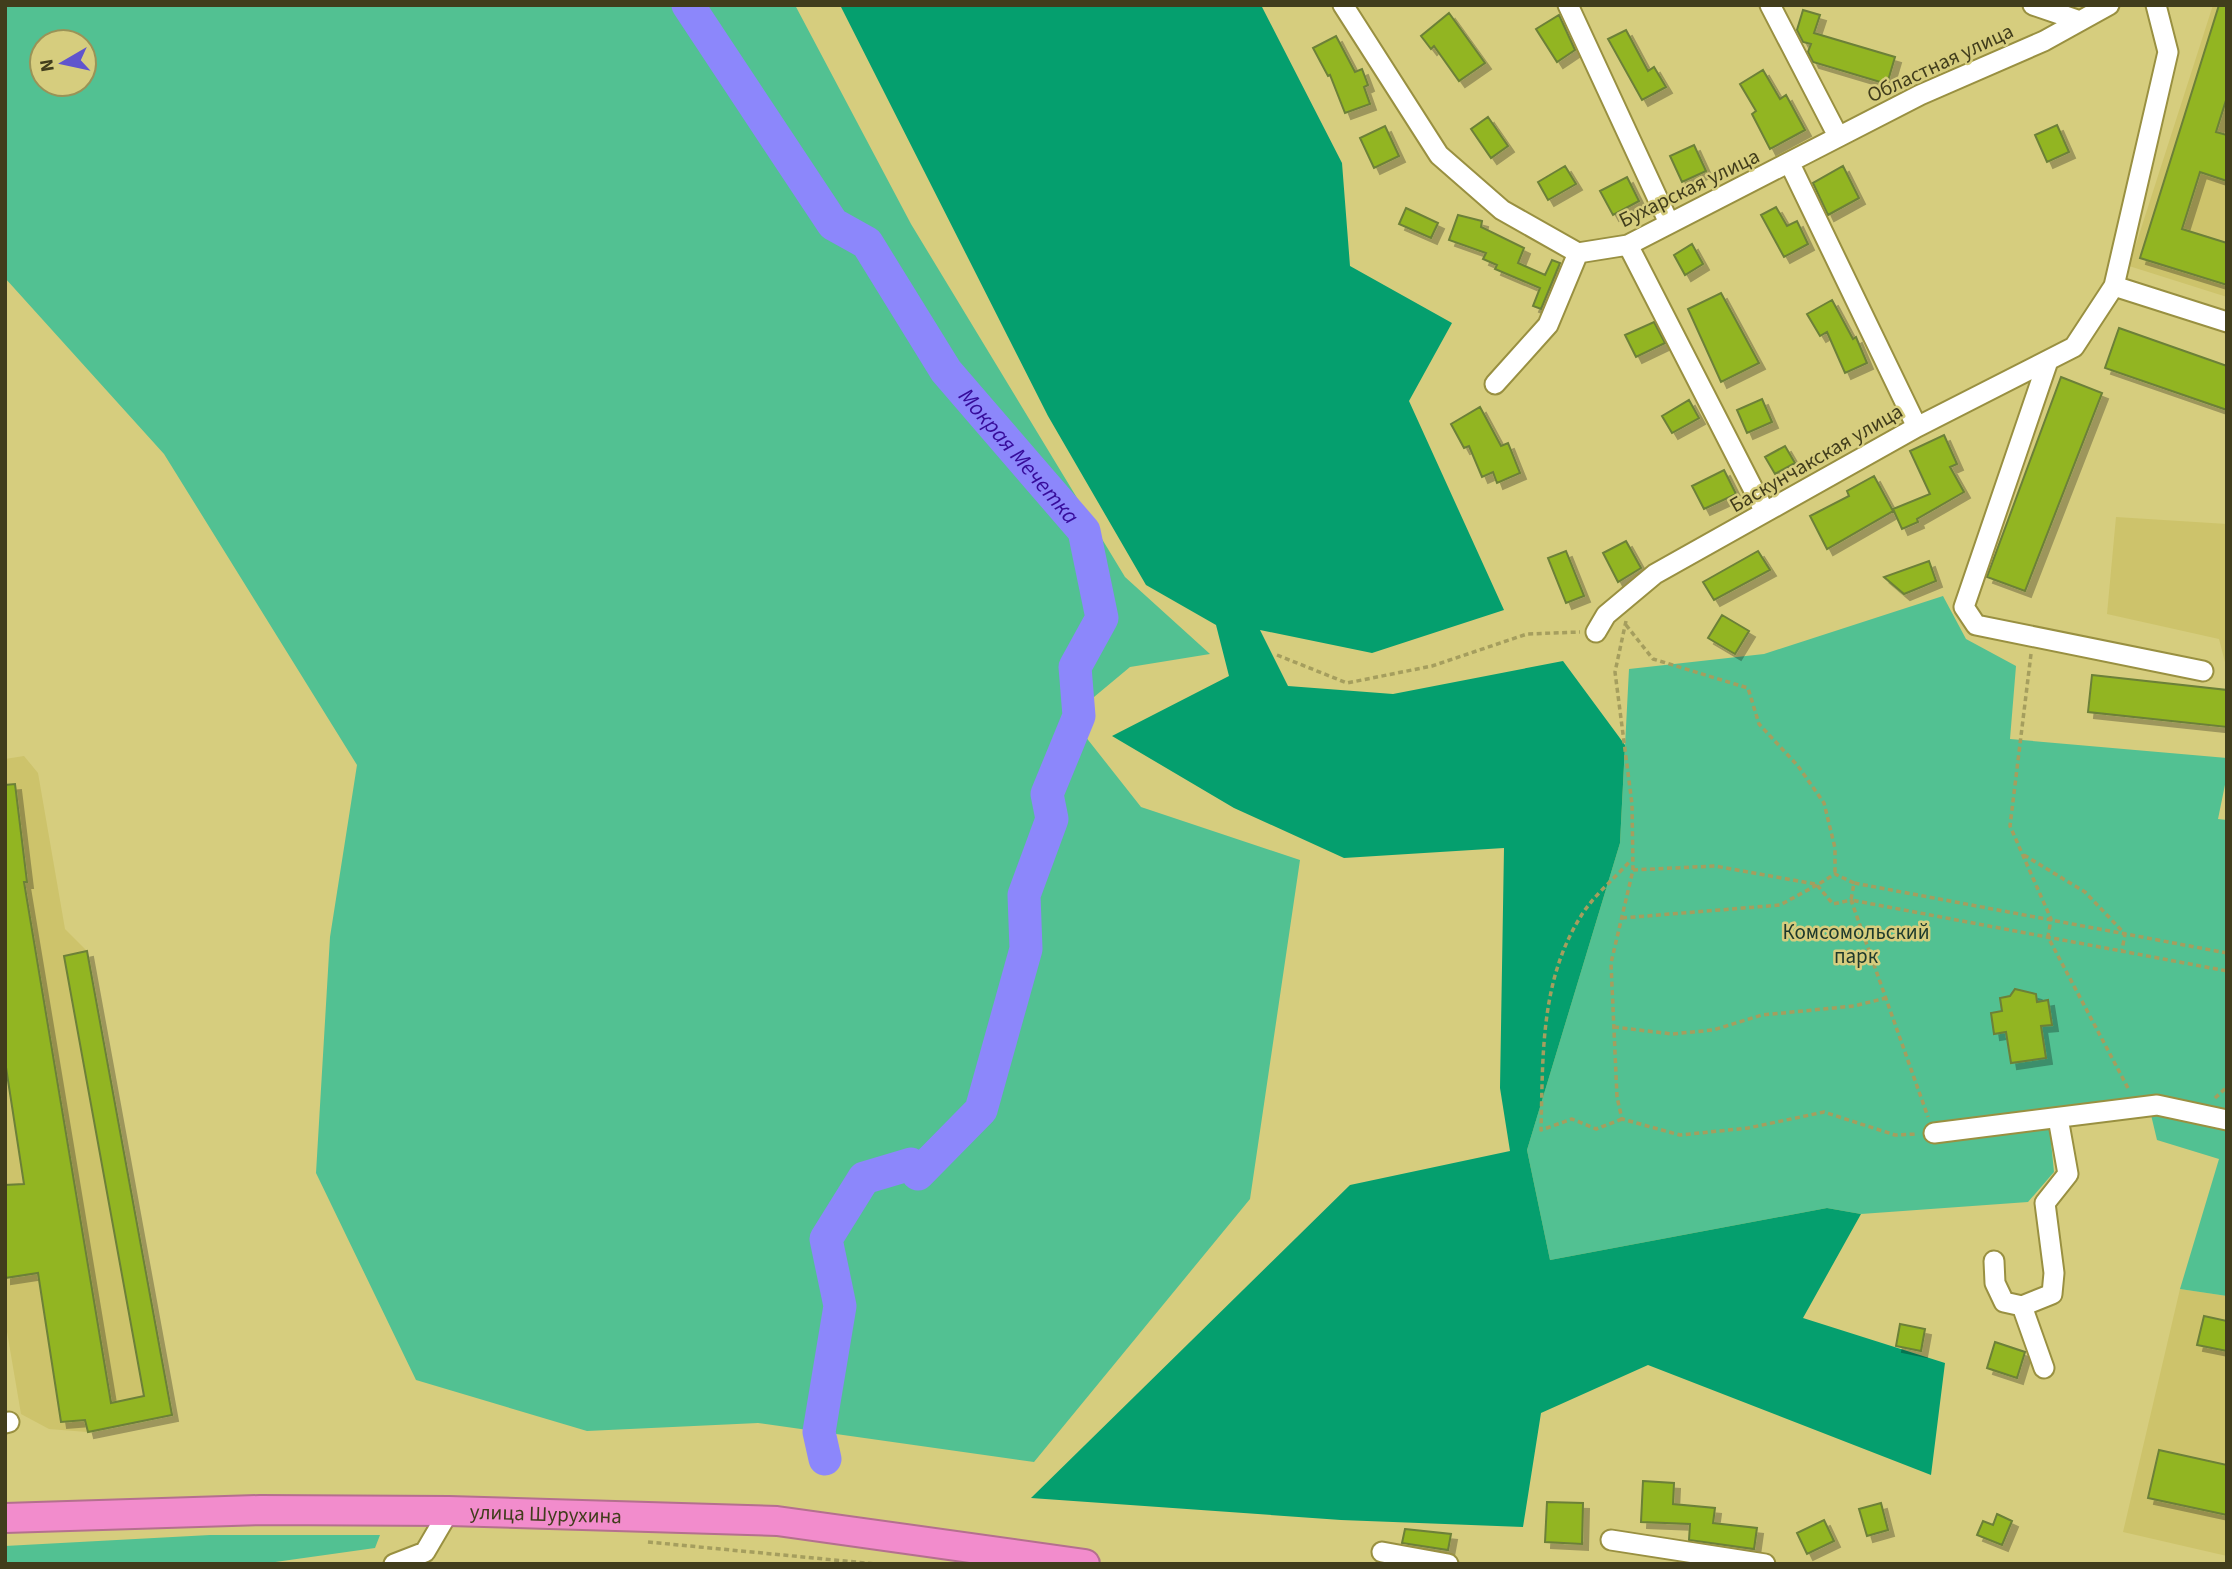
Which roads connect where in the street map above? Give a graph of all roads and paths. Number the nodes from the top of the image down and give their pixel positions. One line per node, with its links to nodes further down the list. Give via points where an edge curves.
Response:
1 (1343, 5): 12 (street, via 1439,155 1502,210)
2 (1568, 5): 10 (street)
3 (1770, 5): 8 (street)
4 (2033, 5): 7 (street)
5 (2109, 5): 7 (street, Областная улица)
6 (2156, 5): 13 (street, via 2168,52)
7 (2080, 21): 8 (street, Областная улица)
8 (1838, 136): 9 (street, Областная улица)
9 (1790, 164): 10 (street, Бухарская улица); 17 (street)
10 (1669, 223): 11 (street, Бухарская улица)
11 (1628, 245): 12 (street, Бухарская улица); 18 (street)
12 (1578, 253): 16 (street, via 1548,325)
13 (2114, 286): 14 (street); 15 (street, Баскунчакская улица, via 2074,347)
14 (2227, 322)
15 (2048, 361): 17 (street, Баскунчакская улица); 22 (street, via 1964,607 1976,625)
16 (1495, 384)
17 (1917, 427): 18 (street, Баскунчакская улица)
18 (1765, 512): 19 (street, Баскунчакская улица)
19 (1630, 593): 20 (path); 21 (street, Баскунчакская улица, via 1606,615)
20 (1626, 625): 26 (path, via 1615,672 1633,804); 28 (path, via 1653,659 1748,688 1759,724 1824,803 1835,848)
21 (1596, 632): 23 (path, via 1527,634 1432,666 1347,683)
22 (2033, 637): 24 (street); 25 (path, via 2010,826)
23 (1277, 655)
24 (2203, 671)
25 (2022, 854): 33 (path); 34 (path, via 2085,892)
26 (1633, 859): 27 (path); 43 (path, via 1582,914 1557,961 1543,1029 1541,1130 1572,1119 1596,1129)
27 (1633, 870): 30 (path, via 1715,866); 32 (path)
28 (1835, 874): 29 (path); 30 (path)
29 (1854, 883): 31 (path); 33 (path)
30 (1817, 885): 31 (path, via 1833,904); 32 (path, via 1780,905)
31 (1851, 900): 35 (path); 39 (path)
32 (1621, 918): 40 (path, via 1611,963)
33 (2051, 919): 34 (path); 35 (path)
34 (2125, 934): 36 (path); 37 (path)
35 (2048, 937): 36 (path); 41 (path)
36 (2122, 951): 38 (path)
37 (2227, 953)
38 (2227, 971)
39 (1886, 998): 40 (path, via 1854,1006 1762,1015 1713,1030); 45 (path)
40 (1614, 1027): 43 (path)
41 (2138, 1107): 42 (street); 44 (street, via 2157,1105)
42 (2058, 1118): 45 (street); 47 (street, via 2068,1174 2045,1203 2054,1273 2052,1294)
43 (1622, 1119): 45 (path, via 1680,1135 1748,1128 1824,1112 1895,1135)
44 (2227, 1120)
45 (1934, 1133)
46 (1994, 1261): 47 (street, via 1995,1283 2004,1302)
47 (2022, 1306): 48 (street)
48 (2044, 1368)
49 (449, 1511): 50 (highway, улица Шурухина, via 260,1510); 53 (street, via 425,1552); 54 (highway, улица Шурухина, via 777,1521)
50 (5, 1518)
51 (1611, 1540): 56 (street)
52 (1382, 1552): 55 (street)
53 (394, 1564)
54 (1085, 1564)
55 (1448, 1564)
56 (1765, 1564)

